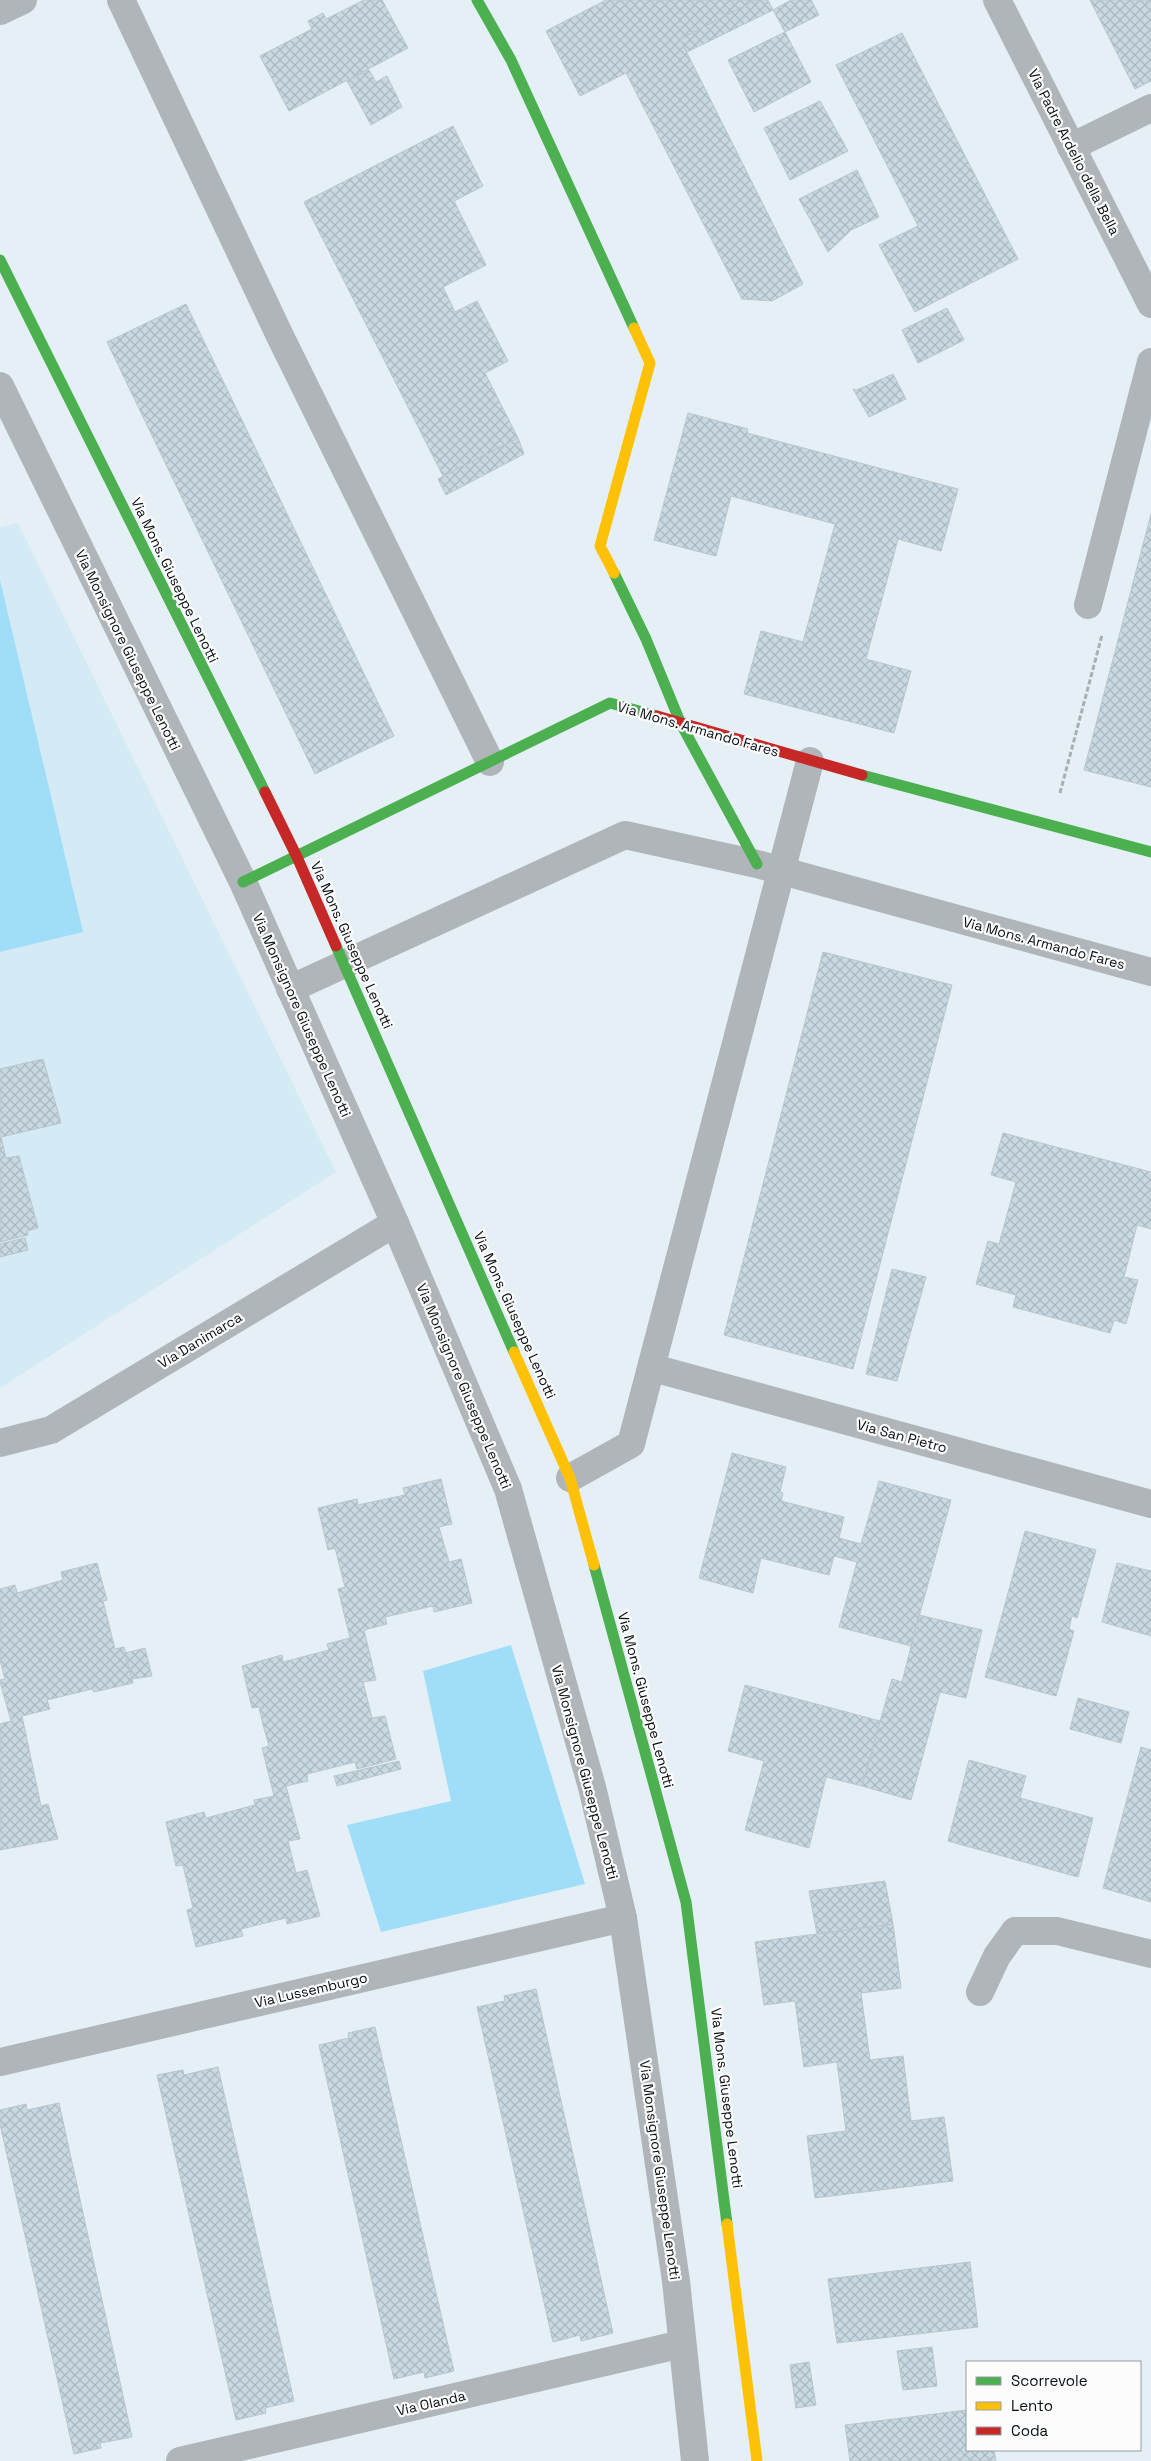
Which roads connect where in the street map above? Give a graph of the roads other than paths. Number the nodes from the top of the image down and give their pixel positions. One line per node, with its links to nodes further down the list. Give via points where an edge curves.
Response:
1 (24, 0): 5 (street)
2 (121, 0): 15 (street, via 280,336)
3 (477, 0): 13 (street, via 511,60 650,363 600,546 646,639)
4 (996, 0): 7 (street, Via Padre Ardelio della Bella)
5 (0, 11)
6 (1151, 108): 7 (street)
7 (1071, 147): 9 (street, Via Padre Ardelio della Bella)
8 (0, 260): 17 (street, Via Mons. Giuseppe Lenotti)
9 (1151, 304)
10 (1151, 362): 12 (street)
11 (0, 386): 19 (street, Via Monsignore Giuseppe Lenotti)
12 (1088, 605)
13 (681, 724): 14 (street, Via Mons. Armando Fares); 15 (street, Via Mons. Armando Fares, via 610,703); 18 (street)
14 (810, 761): 16 (street, Via Mons. Armando Fares); 18 (street)
15 (490, 762): 17 (street, Via Mons. Armando Fares)
16 (1151, 852)
17 (296, 857): 19 (street, Via Mons. Armando Fares); 20 (street, Via Mons. Giuseppe Lenotti)
18 (768, 868): 20 (street, Via Mons. Armando Fares, via 625,835); 21 (street, Via Mons. Armando Fares); 24 (street)
19 (243, 882): 22 (street, Via Monsignore Giuseppe Lenotti)
20 (345, 964): 22 (street, Via Mons. Armando Fares); 26 (street, Via Mons. Giuseppe Lenotti)
21 (1151, 972)
22 (290, 989): 23 (street, Via Monsignore Giuseppe Lenotti)
23 (395, 1223): 25 (street, Via Danimarca, via 50,1430); 28 (street, Via Monsignore Giuseppe Lenotti, via 508,1489 592,1787)
24 (653, 1368): 26 (street, via 631,1444); 27 (street, Via San Pietro)
25 (0, 1443)
26 (570, 1478): 35 (street, Via Mons. Giuseppe Lenotti, via 686,1902)
27 (1151, 1504)
28 (623, 1918): 31 (street, Via Lussemburgo); 32 (street, Via Monsignore Giuseppe Lenotti, via 661,2170)
29 (1151, 1954): 30 (street, via 1057,1931 1015,1931 997,1956)
30 (980, 1992)
31 (0, 2062)
32 (682, 2344): 33 (street, Via Olanda); 34 (street, Via Monsignore Giuseppe Lenotti)
33 (180, 2461)
34 (695, 2461)
35 (756, 2461)

